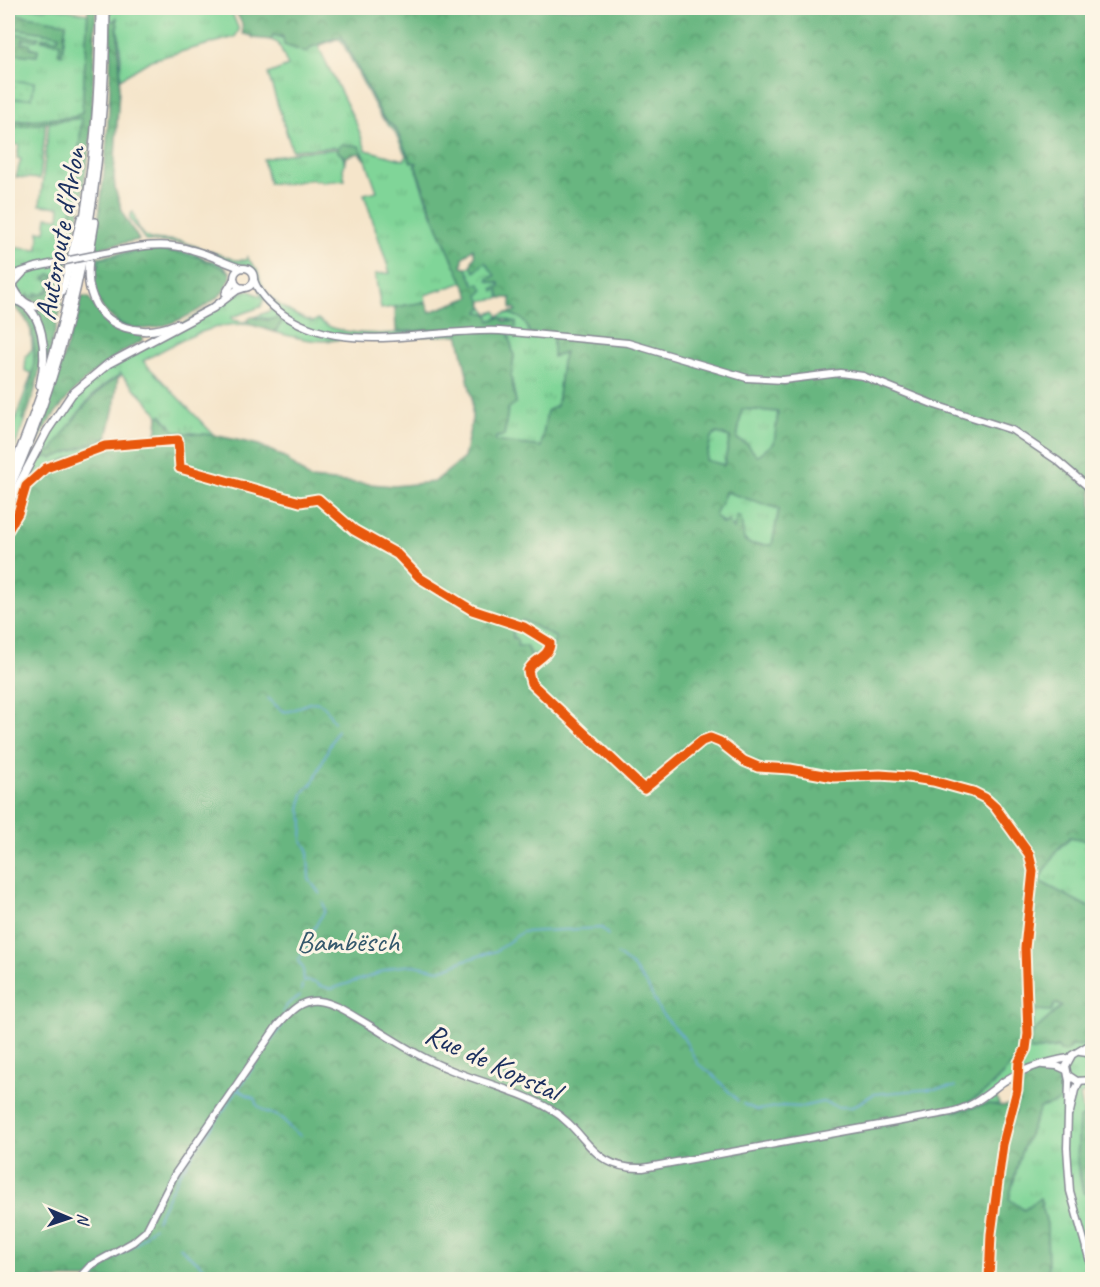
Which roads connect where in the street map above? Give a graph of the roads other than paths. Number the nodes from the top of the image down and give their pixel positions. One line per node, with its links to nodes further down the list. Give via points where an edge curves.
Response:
1 (100, 8): 4 (highway, Autoroute d'Arlon, via 96,124)
2 (106, 8): 3 (highway, Autoroute d'Arlon)
3 (96, 183): 9 (highway, via 90,292 105,315 118,326 144,331 174,325 222,297 230,290); 17 (highway, Autoroute d'Arlon, via 85,251 63,342 38,420)
4 (87, 208): 11 (highway, via 59,296 50,304 37,306 19,297); 15 (highway, Autoroute d'Arlon, via 58,340)
5 (222, 261): 6 (main road); 7 (main road, bridge, via 195,250 166,245 136,246); 9 (main road)
6 (241, 268): 9 (main road); 10 (main road, via 250,269)
7 (23, 272): 8 (main road); 11 (main road)
8 (8, 276): 11 (main road)
9 (234, 278): 12 (main road, via 237,286)
10 (254, 280): 12 (main road); 13 (main road)
11 (15, 287): 14 (main road)
12 (245, 288): 13 (main road); 19 (highway, via 108,364 72,394 53,420)
13 (264, 298): 18 (main road, via 303,325 342,336 500,331 628,343 747,378 783,380 840,373 862,376 1011,430 1058,461)
14 (8, 300): 15 (highway, via 19,302 32,314 44,341 44,366)
15 (30, 425): 16 (highway, Autoroute d'Arlon)
16 (8, 479)
17 (8, 492)
18 (1092, 494)
19 (8, 505)
20 (1092, 1043): 21 (main road, Rue de Kopstal)
21 (1080, 1052): 22 (main road, Rue de Kopstal); 23 (main road)
22 (1069, 1058): 24 (main road, Rue de Kopstal); 25 (main road)
23 (1092, 1058)
24 (1040, 1064): 25 (main road); 29 (main road, Rue de Kopstal, via 1018,1073 976,1103 951,1113 628,1169 606,1162 568,1123 535,1101 437,1064 338,1008 321,1001 308,1002 290,1011 277,1026 176,1174 146,1231 90,1266)
25 (1067, 1072): 26 (main road, via 1073,1080); 27 (main road)
26 (1088, 1079): 27 (main road, via 1076,1090)
27 (1067, 1121): 28 (main road, via 1070,1191)
28 (1092, 1269)
29 (76, 1280)

